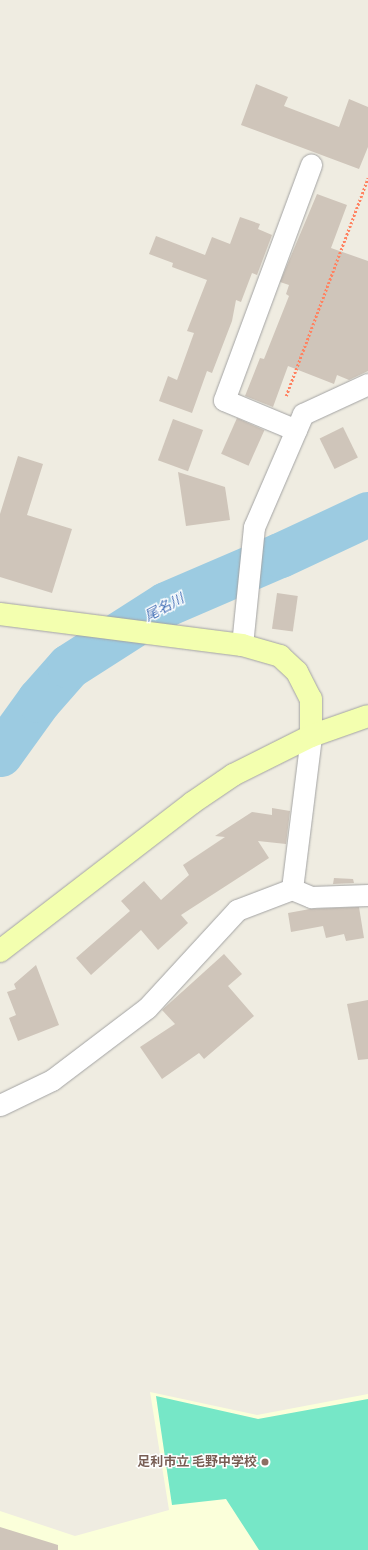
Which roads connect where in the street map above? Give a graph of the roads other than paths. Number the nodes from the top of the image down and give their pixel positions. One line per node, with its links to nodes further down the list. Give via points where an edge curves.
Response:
1 (310, 164): 3 (street, via 224,400)
2 (368, 384): 3 (street, via 303,414)
3 (296, 430): 5 (street, via 254,527)
4 (0, 614): 5 (street, via 72,621)
5 (242, 645): 7 (street, via 280,656 297,672 311,699)
6 (368, 716): 7 (street)
7 (311, 736): 8 (street); 10 (street, via 233,774)
8 (292, 889): 9 (street, via 311,897); 11 (street, via 237,910 147,1008 52,1080)
9 (368, 895)
10 (0, 951)
11 (0, 1105)

